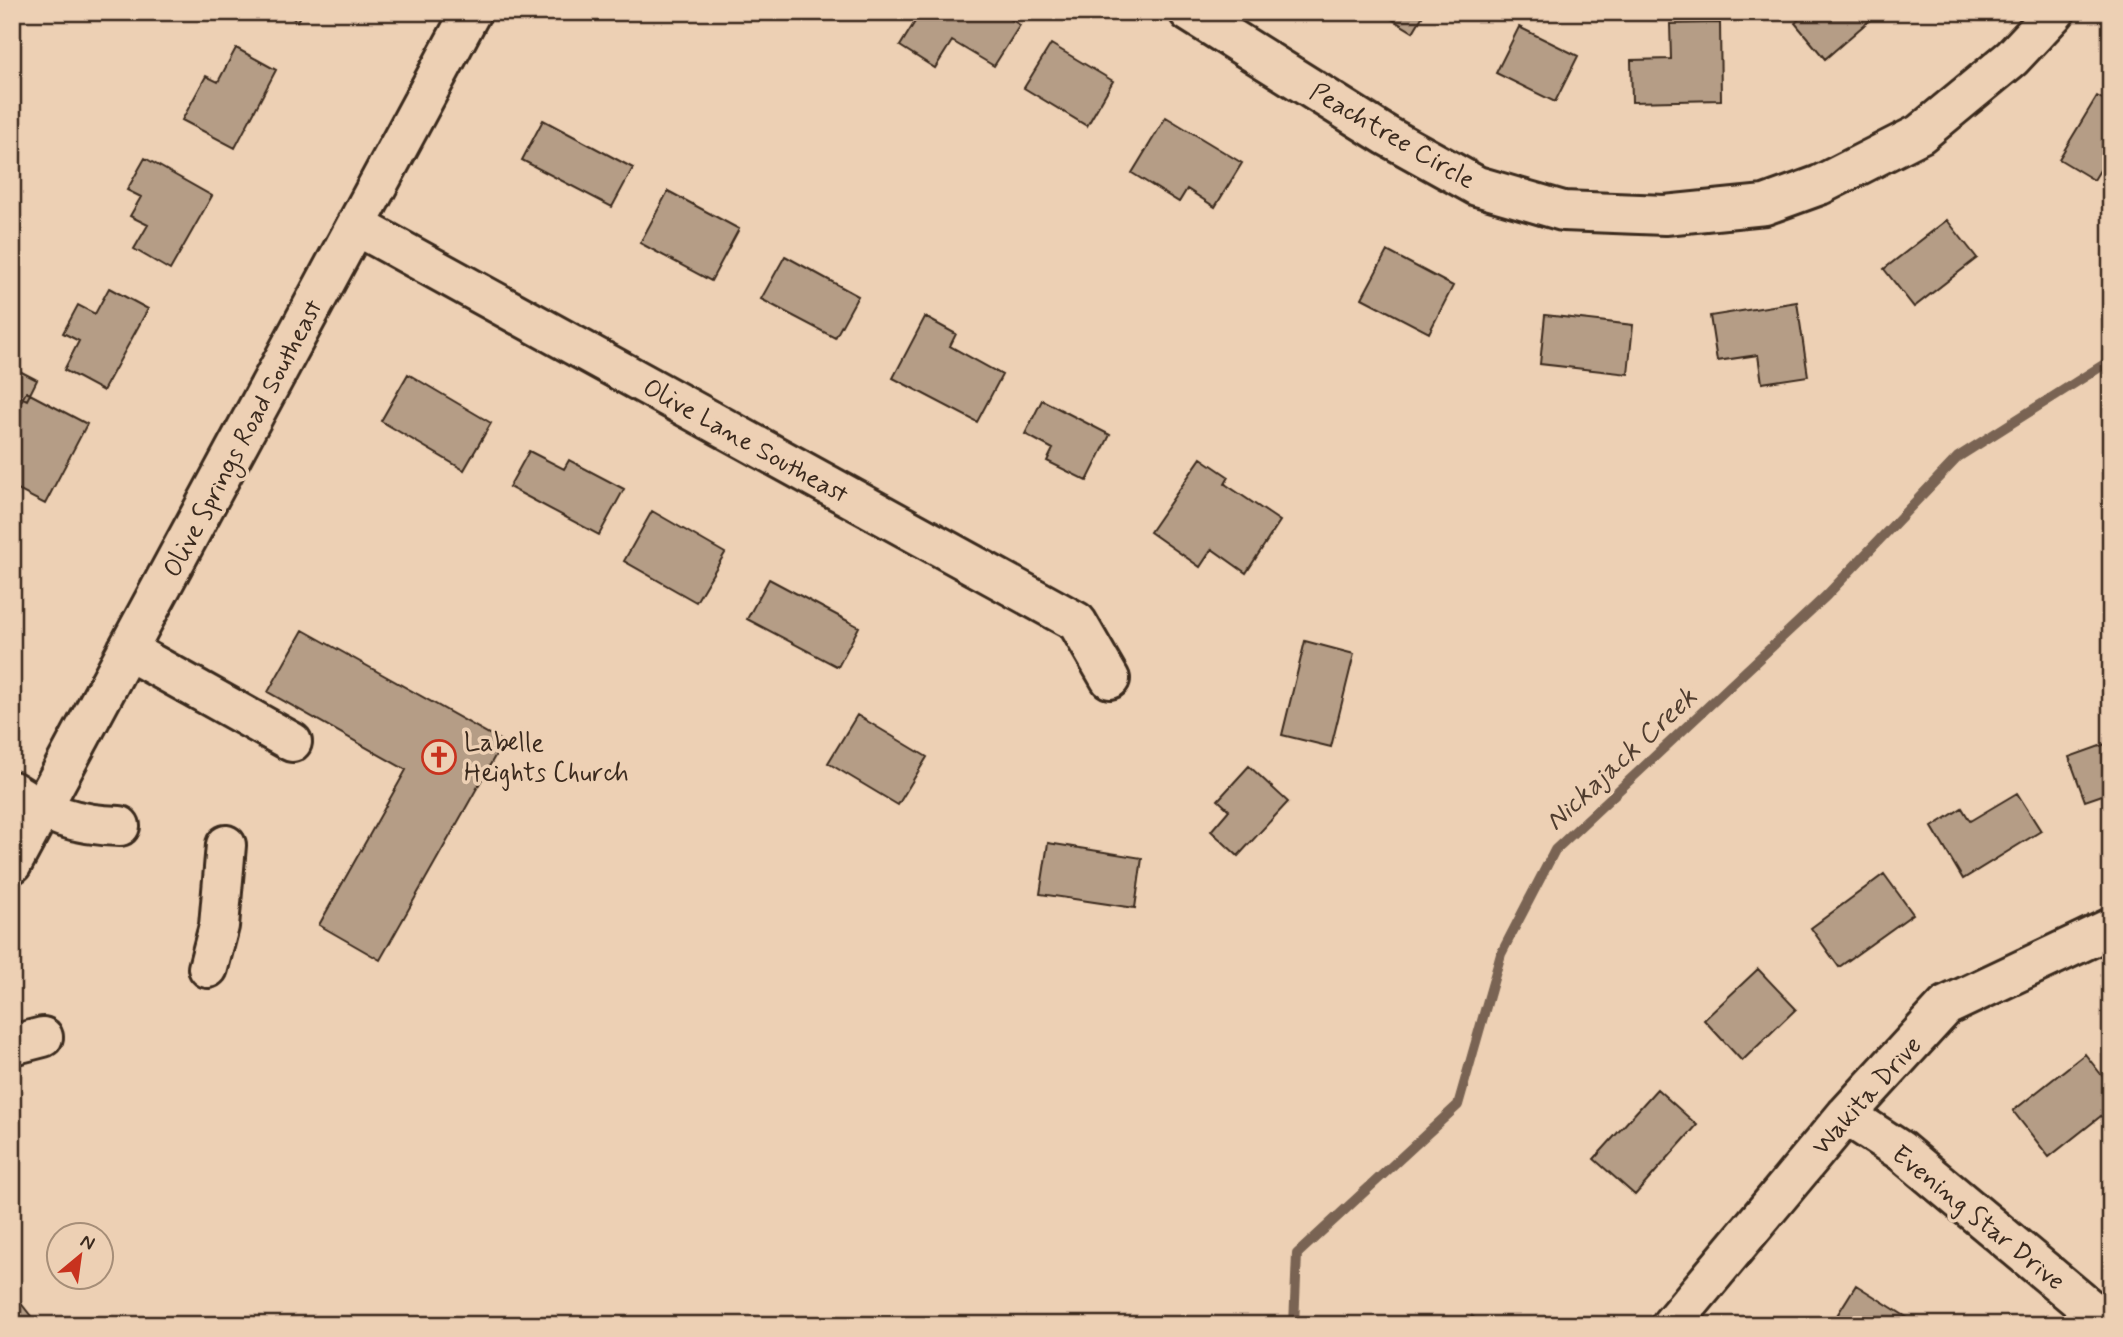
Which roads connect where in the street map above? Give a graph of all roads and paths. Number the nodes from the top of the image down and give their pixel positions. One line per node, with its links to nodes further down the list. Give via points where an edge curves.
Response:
1 (471, 12): 4 (street, Olive Springs Road Southeast)
2 (1189, 12): 3 (street, Peachtree Circle, via 1387,136 1477,186 1563,211 1665,215 1765,205 1820,185 1920,134 2012,58)
3 (2055, 12)
4 (357, 226): 5 (street, Olive Springs Road Southeast); 6 (street, Olive Lane Southeast, via 1077,622)
5 (127, 650): 7 (street); 8 (street, Olive Springs Road Southeast)
6 (1110, 678)
7 (292, 742)
8 (27, 800): 9 (street, via 84,825); 11 (street, Olive Springs Road Southeast)
9 (120, 826)
10 (226, 845): 13 (street, via 219,926)
11 (12, 864)
12 (2111, 928): 14 (street, Wakita Drive, via 1947,1006)
13 (208, 968)
14 (1846, 1115): 15 (street, Wakita Drive); 16 (street, Evening Star Drive, via 1901,1151)
15 (1671, 1325)
16 (2109, 1325)

